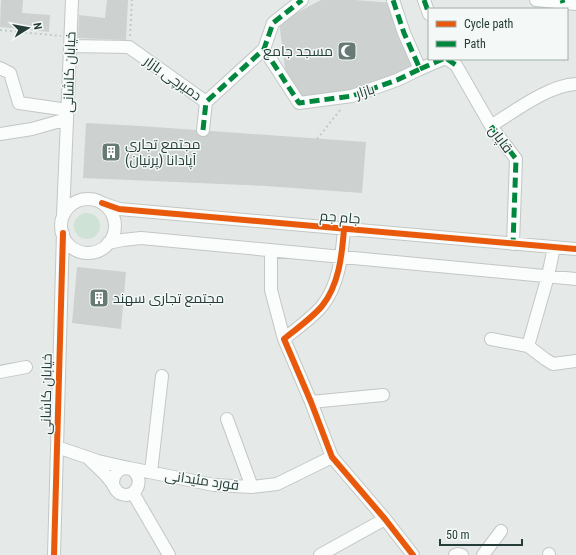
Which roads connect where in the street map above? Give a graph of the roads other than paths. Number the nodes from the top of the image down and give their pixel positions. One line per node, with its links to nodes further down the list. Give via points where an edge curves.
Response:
1 (72, 0): 9 (street, خیابان کاشانی)
2 (302, 0): 10 (street, دمیرچی بازار, via 273,23)
3 (393, 0): 14 (street, via 404,34)
4 (424, 0): 8 (street)
5 (536, 0): 6 (street)
6 (562, 1): 7 (street)
7 (576, 4)
8 (428, 11)
9 (70, 42): 16 (street, دمیرچی بازار, via 129,47); 17 (street, خیابان کاشانی)
10 (264, 49): 14 (street, بازار, via 299,103 352,96); 16 (street, دمیرچی بازار)
11 (441, 60): 14 (street, بازار)
12 (452, 62): 18 (street, قاپان)
13 (0, 68): 17 (street, via 10,73 19,103)
14 (420, 69)
15 (576, 84): 18 (street, via 568,84 532,99)
16 (206, 102): 19 (street)
17 (67, 114): 20 (street, via 32,129); 22 (street, خیابان کاشانی)
18 (491, 126): 26 (street, قاپان, via 516,159)
19 (203, 130)
20 (0, 134)
21 (102, 203): 22 (street, via 85,199 68,208); 23 (street, جام جم, via 119,209); 25 (street, via 114,218 113,236)
22 (63, 216): 24 (street)
23 (344, 229): 26 (street, جام جم); 30 (street)
24 (62, 234): 25 (street, via 78,251 93,252); 43 (street, خیابان کاشانی)
25 (108, 243): 29 (street, via 141,238)
26 (513, 244): 27 (street, جام جم)
27 (554, 247): 28 (street, جام جم); 31 (street)
28 (576, 249)
29 (271, 250): 30 (street); 33 (street, via 271,290)
30 (342, 257): 31 (street); 33 (street, via 332,290 321,306)
31 (548, 276): 32 (street); 35 (street)
32 (576, 279)
33 (284, 339): 41 (street)
34 (491, 339): 35 (street)
35 (528, 346): 36 (street, via 553,364)
36 (576, 361)
37 (26, 367): 38 (street)
38 (0, 372)
39 (162, 376): 47 (street, قورد مئیدانی)
40 (383, 395): 41 (street)
41 (311, 402): 44 (street)
42 (227, 419): 49 (street, قورد مئیدانی)
43 (57, 447): 45 (street, قورد مئیدانی); 53 (street, خیابان کاشانی)
44 (332, 457): 49 (street, قورد مئیدانی, via 277,484); 51 (street)
45 (87, 458): 46 (street, قورد مئیدانی); 48 (street, قورد مئیدانی)
46 (129, 468): 47 (street, قورد مئیدانی); 48 (street, via 120,469 114,475); 50 (street, via 137,473 139,482)
47 (151, 472): 49 (street, قورد مئیدانی, via 214,484)
48 (113, 484): 50 (street, قورد مئیدانی, via 120,493)
49 (252, 487)
50 (133, 493): 54 (street)
51 (385, 519): 55 (street); 56 (street)
52 (501, 531): 59 (street)
53 (54, 555)
54 (169, 555)
55 (320, 555)
56 (413, 555)
57 (455, 555): 58 (street)
58 (462, 555)
59 (483, 555)

